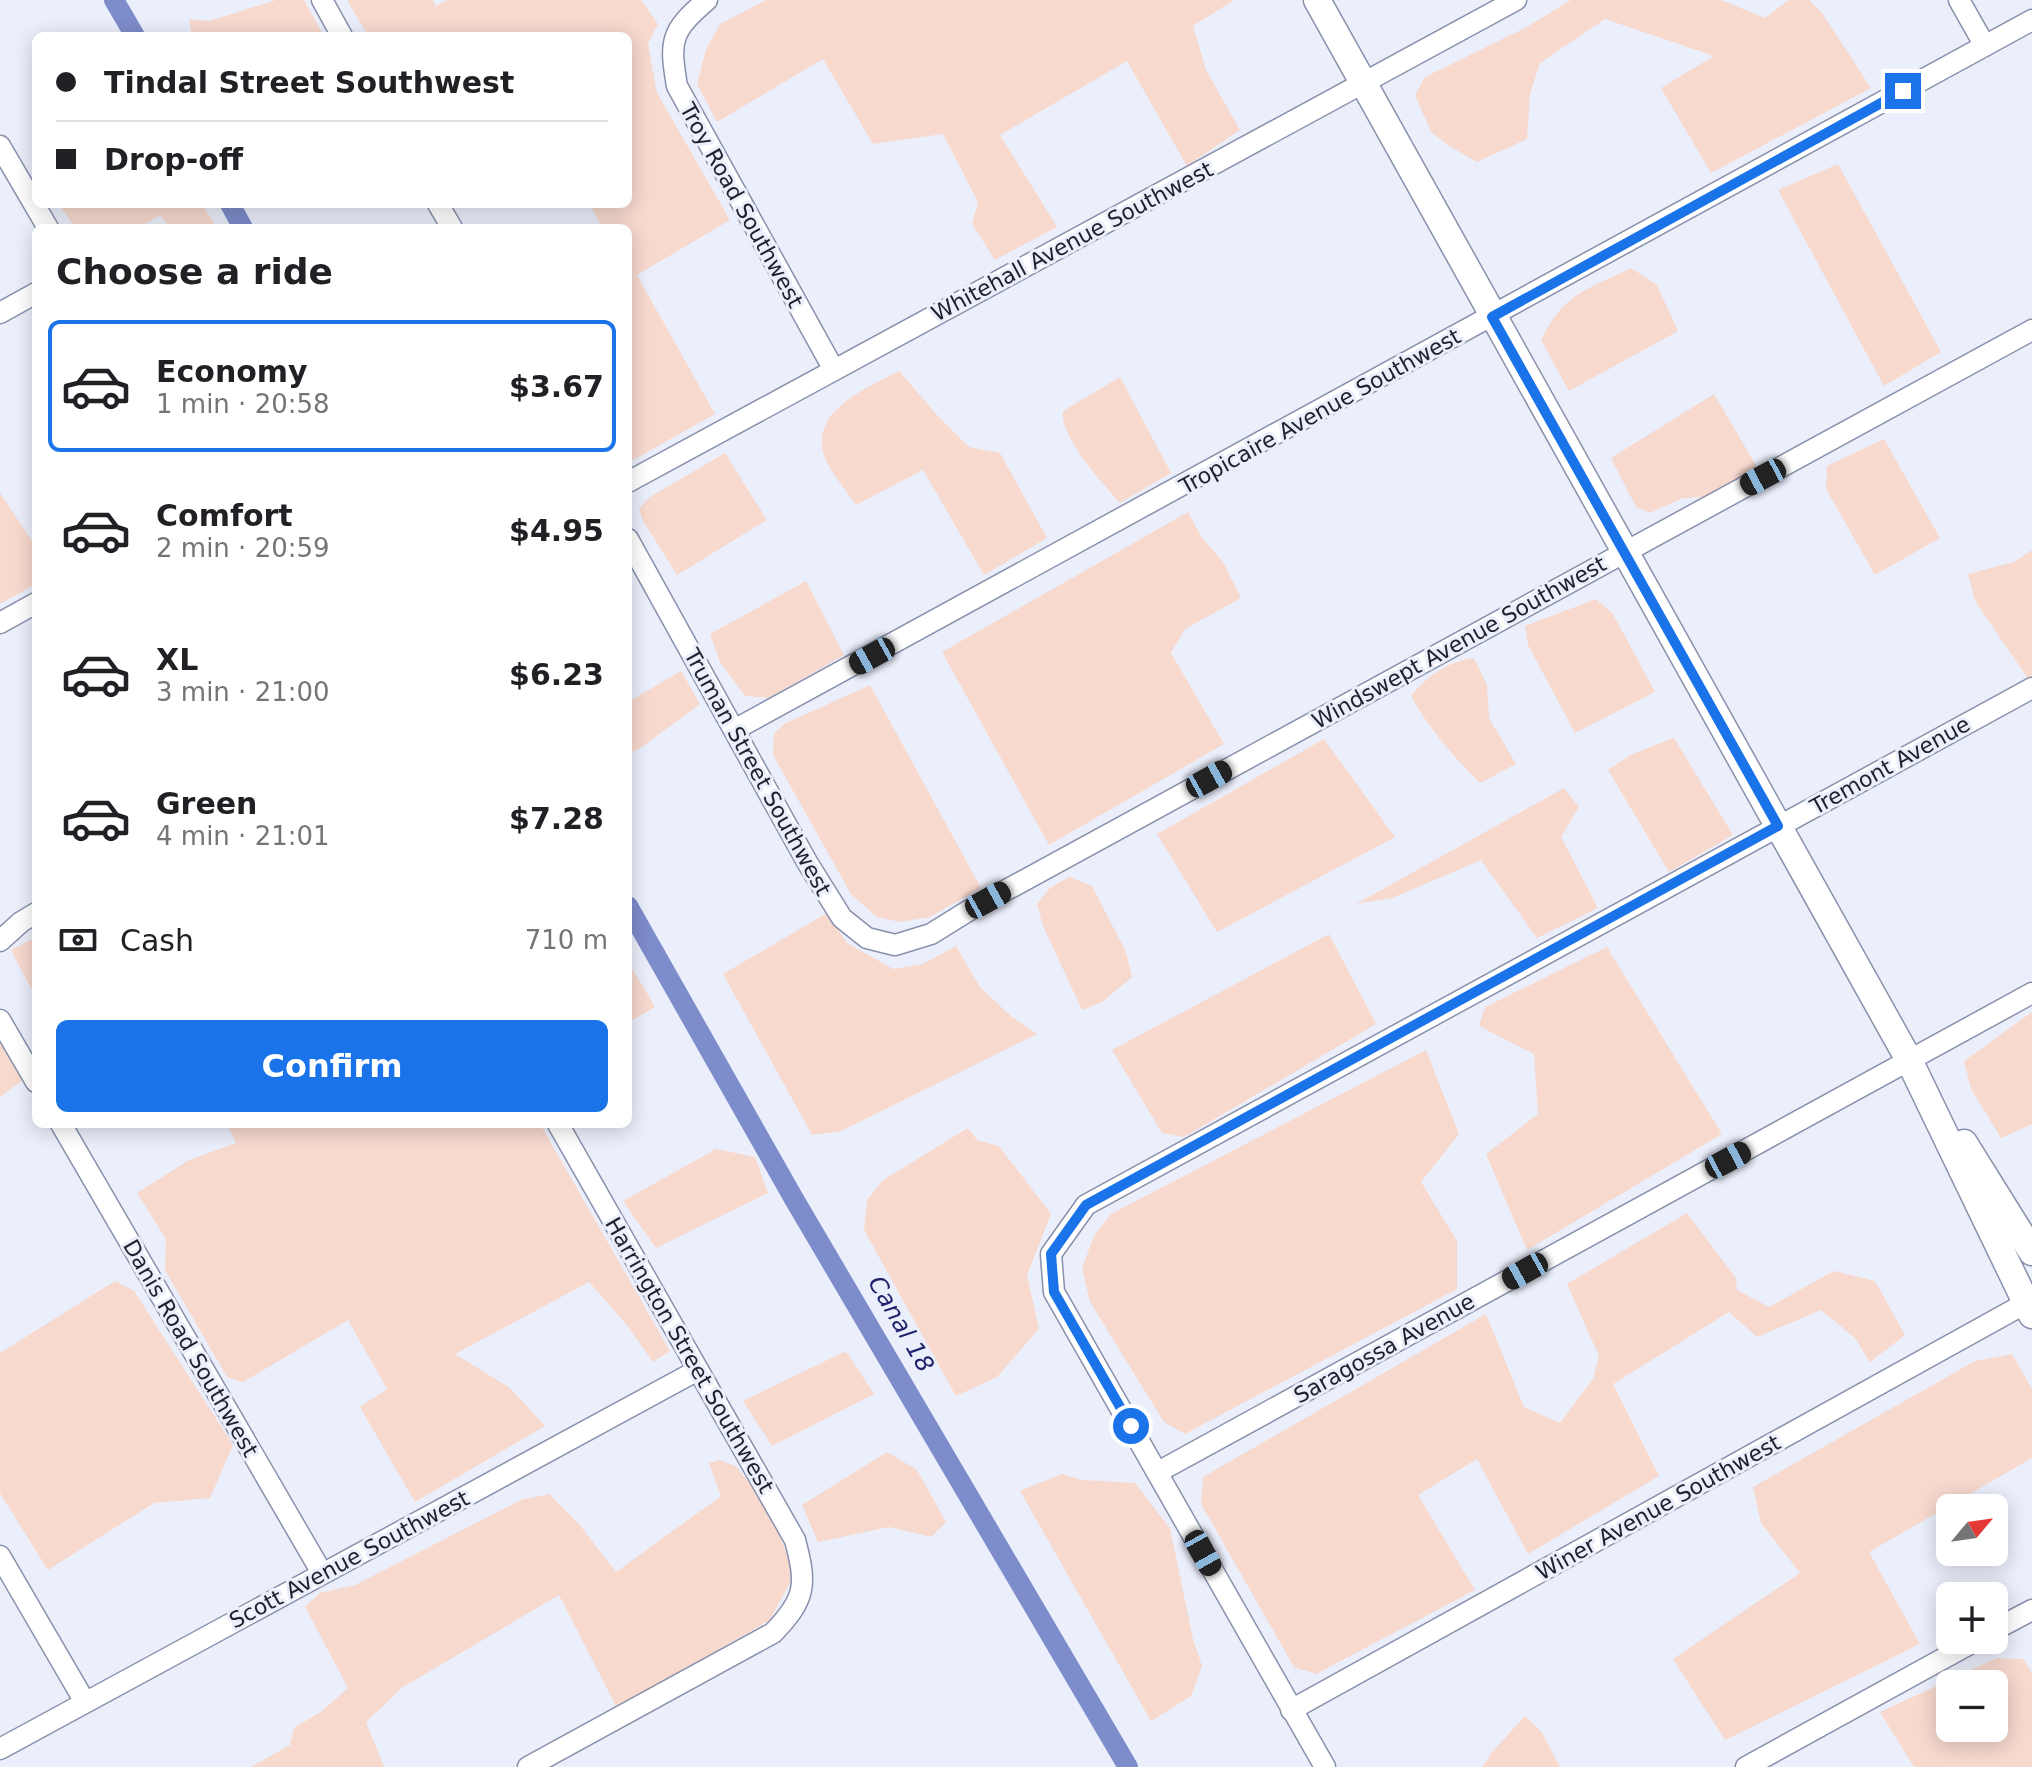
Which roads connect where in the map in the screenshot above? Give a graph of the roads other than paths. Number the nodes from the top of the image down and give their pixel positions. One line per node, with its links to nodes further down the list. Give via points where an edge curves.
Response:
1 (322, 0): 7 (street)
2 (707, 0): 16 (street, Troy Road Southwest, via 683,20 670,49 677,86)
3 (1317, 0): 9 (street)
4 (1516, 0): 9 (street, Whitehall Avenue Southwest)
5 (1959, 0): 8 (street)
6 (2032, 20): 8 (street, Tropicaire Avenue Southwest)
7 (340, 32)
8 (1985, 46): 14 (street, Tropicaire Avenue Southwest)
9 (1364, 83): 14 (street); 16 (street, Whitehall Avenue Southwest)
10 (0, 146): 11 (street)
11 (32, 201)
12 (32, 295): 13 (street)
13 (0, 313)
14 (1492, 317): 19 (street); 23 (street, Tropicaire Avenue Southwest)
15 (2032, 330): 19 (street, Windswept Avenue Southwest)
16 (834, 370): 17 (street, Whitehall Avenue Southwest)
17 (632, 480)
18 (632, 546): 23 (street, Truman Street Southwest)
19 (1625, 552): 24 (street); 26 (street, Windswept Avenue Southwest)
20 (32, 605): 21 (street)
21 (0, 623)
22 (2032, 688): 24 (street, Tremont Avenue)
23 (734, 730): 26 (street, Truman Street Southwest, via 842,918 867,938 895,945)
24 (1778, 826): 30 (street); 37 (street, Tremont Avenue, via 1086,1205 1051,1254 1054,1292)
25 (32, 915): 27 (street)
26 (931, 934)
27 (0, 941)
28 (2032, 993): 30 (street, Saragossa Avenue)
29 (0, 1020): 31 (street)
30 (1909, 1060): 34 (street); 35 (street); 37 (street, Saragossa Avenue)
31 (32, 1075)
32 (63, 1128): 39 (street, Danis Road Southwest)
33 (560, 1128): 36 (street, Harrington Street Southwest)
34 (2032, 1252)
35 (2029, 1309): 44 (street, Winer Avenue Southwest)
36 (698, 1370): 39 (street, Scott Avenue Southwest); 46 (street, Harrington Street Southwest, via 795,1540 804,1573 801,1593 792,1614 773,1633)
37 (1158, 1472): 44 (street)
38 (0, 1556): 43 (street)
39 (322, 1573): 43 (street, Scott Avenue Southwest)
40 (2032, 1610): 41 (street)
41 (2008, 1623)
42 (1952, 1654): 48 (street)
43 (85, 1702): 45 (street, Scott Avenue Southwest)
44 (1291, 1710): 47 (street)
45 (0, 1749)
46 (528, 1767)
47 (1325, 1767)
48 (1746, 1767)

